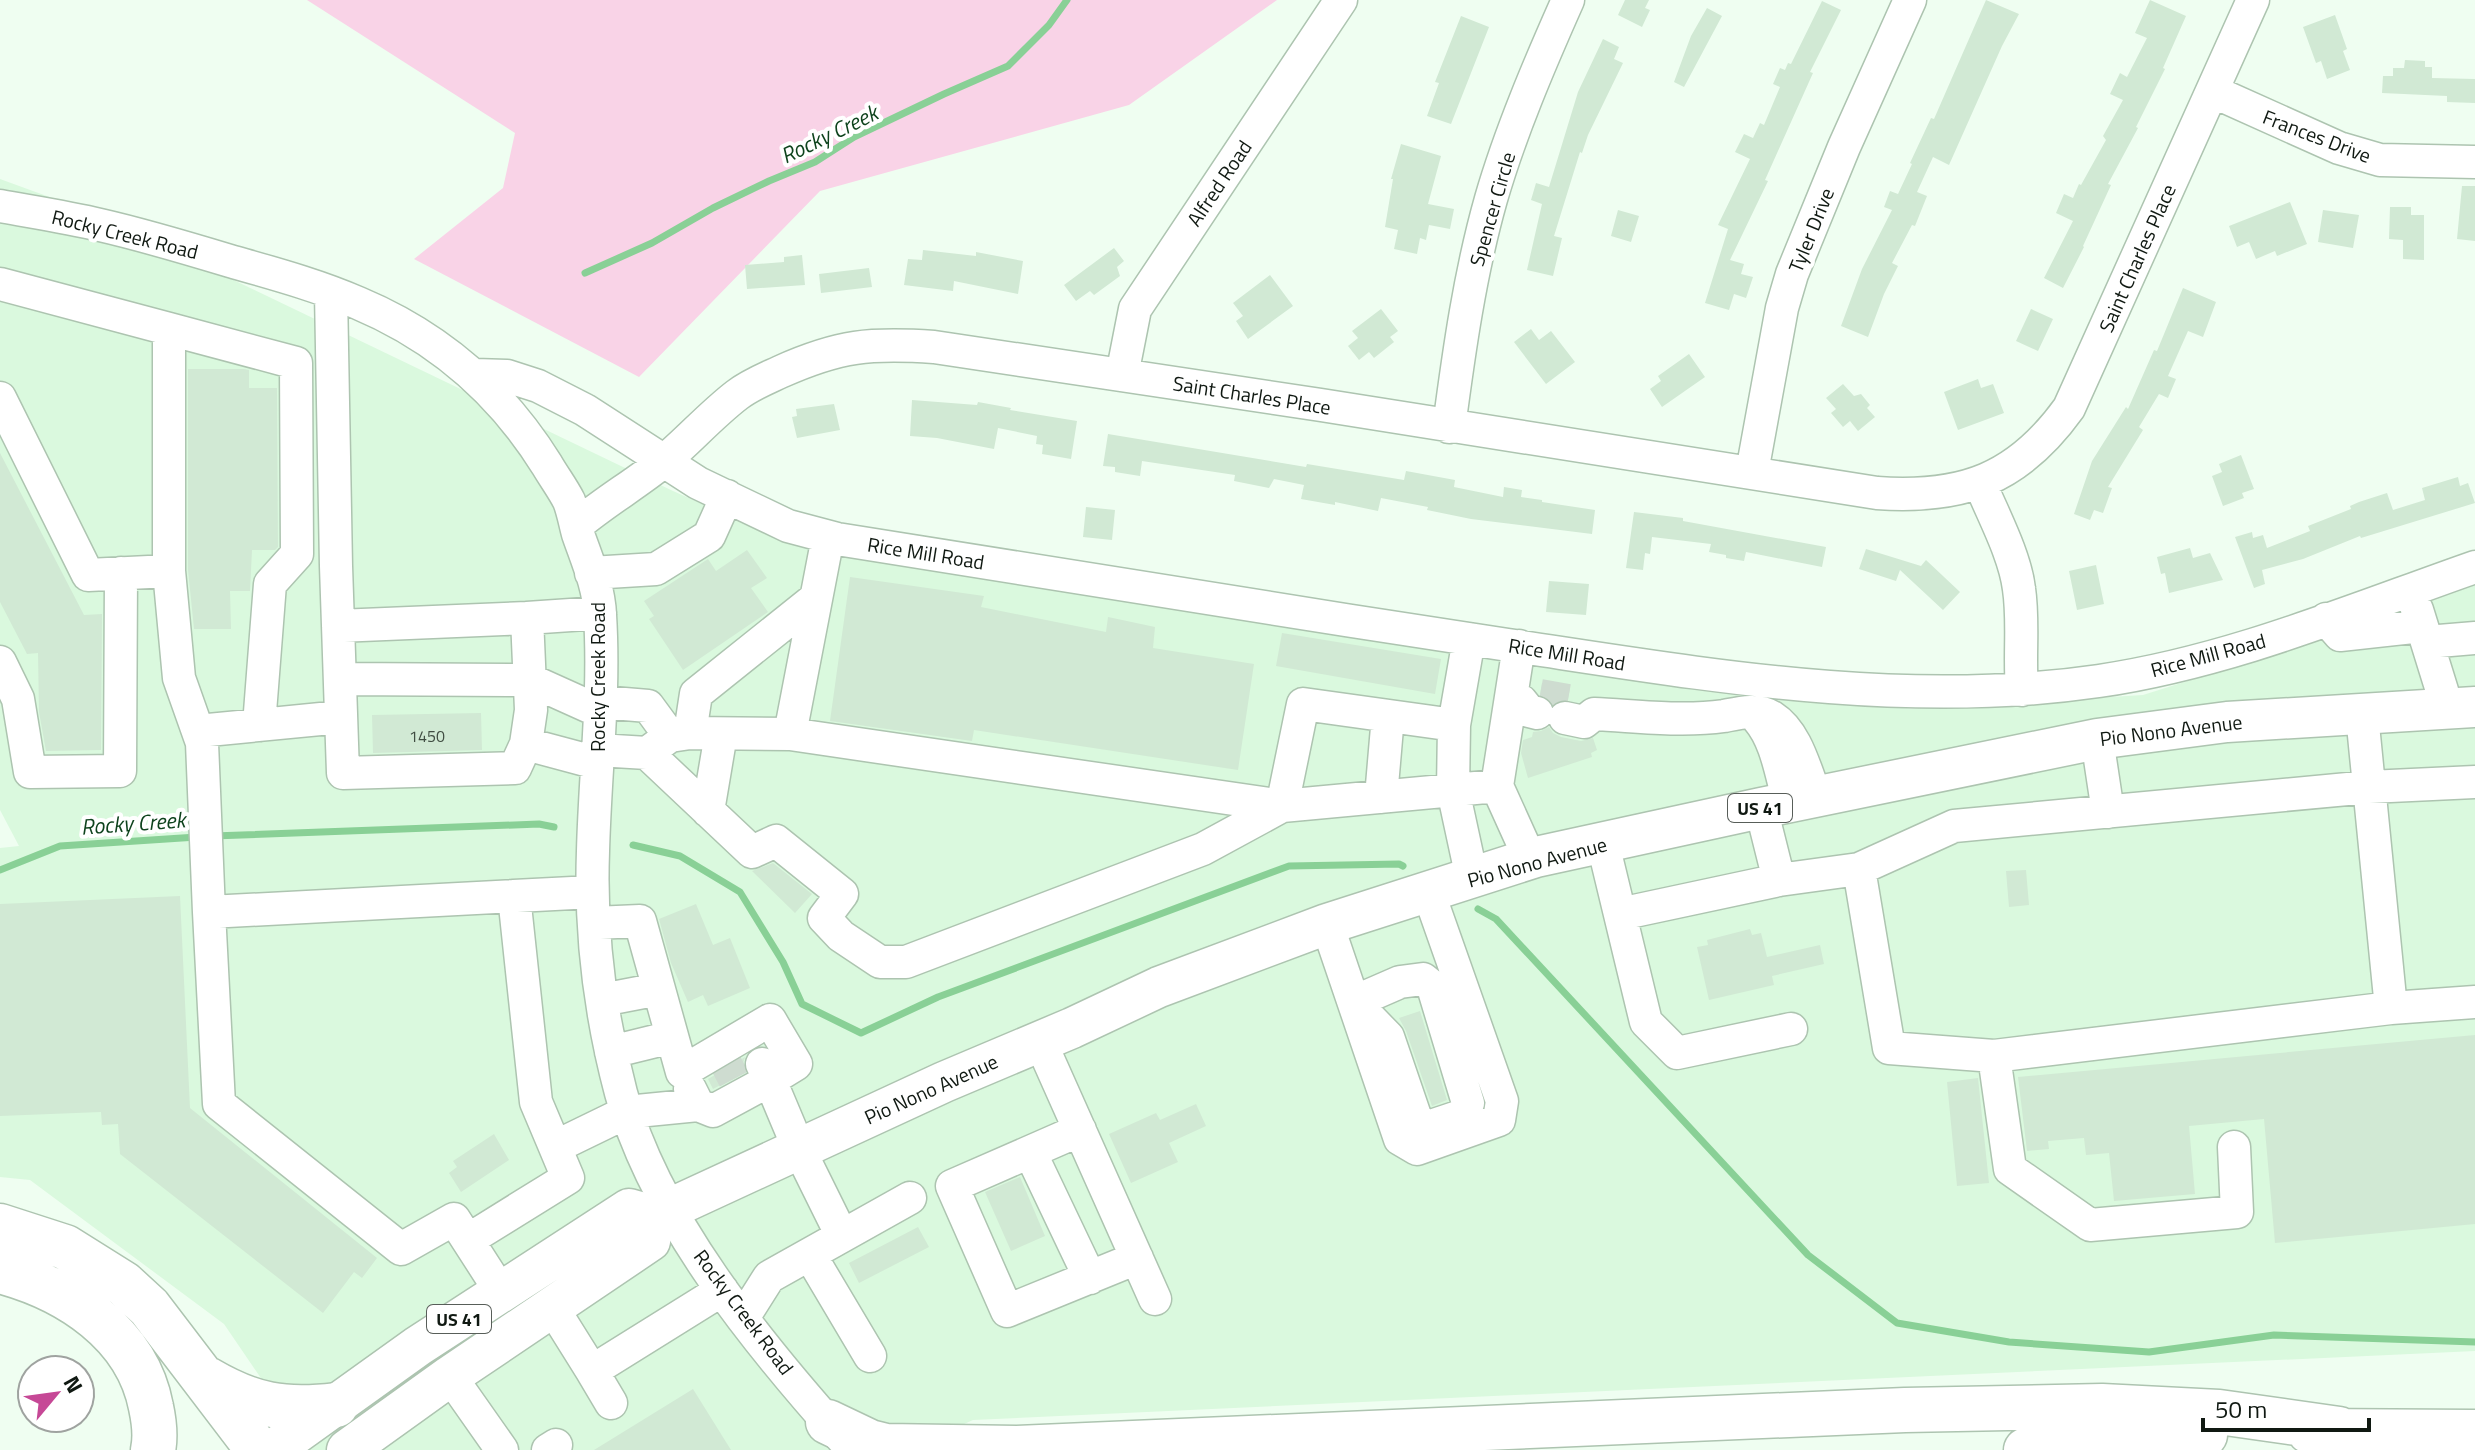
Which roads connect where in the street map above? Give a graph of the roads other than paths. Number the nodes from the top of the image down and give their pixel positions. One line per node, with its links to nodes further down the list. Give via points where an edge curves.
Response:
1 (1341, 0): 12 (street, Alfred Road, via 1135,309)
2 (1568, 0): 14 (street, Spencer Circle, via 1491,198)
3 (1910, 0): 16 (street, Tyler Drive, via 1792,274)
4 (2253, 0): 5 (street, Saint Charles Place)
5 (2212, 91): 6 (street, Frances Drive, via 2339,148 2380,160); 17 (street, Saint Charles Place, via 2069,408 2019,462)
6 (2475, 162)
7 (0, 206): 9 (street, Rocky Creek Road, via 150,237)
8 (0, 284): 10 (street)
9 (331, 293): 11 (street, Rocky Creek Road, via 422,337); 30 (street)
10 (169, 329): 22 (street); 47 (street, via 296,363 297,554 270,584)
11 (475, 375): 15 (street, Rice Mill Road, via 507,376 538,386); 19 (street, Rocky Creek Road, via 540,455 569,502)
12 (1122, 375): 14 (street, Saint Charles Place); 15 (street, Saint Charles Place, via 934,347 851,347 741,392)
13 (0, 398): 23 (street, via 88,575)
14 (1449, 427): 16 (street, Saint Charles Place)
15 (665, 460): 18 (street, Rice Mill Road); 19 (street, Saint Charles Place)
16 (1752, 472): 17 (street, Saint Charles Place, via 1897,495)
17 (1980, 483): 39 (street, via 2017,574)
18 (727, 496): 20 (street, Rice Mill Road, via 788,526); 24 (street, via 709,536 656,569)
19 (576, 526): 24 (street, Rocky Creek Road)
20 (828, 537): 26 (street); 32 (street, Rice Mill Road)
21 (2475, 567): 28 (street, Rice Mill Road)
22 (169, 571): 23 (street); 49 (street, via 179,678)
23 (121, 573): 34 (street, via 120,771 30,772 18,699)
24 (591, 573): 27 (street, Rocky Creek Road)
25 (2475, 591): 28 (street, via 2438,598)
26 (816, 598): 50 (street); 51 (street, via 696,694)
27 (600, 613): 29 (street); 41 (street, Rocky Creek Road)
28 (2419, 617): 31 (street); 39 (street, Rice Mill Road, via 2326,619 2194,663); 42 (street)
29 (527, 618): 30 (street); 37 (street)
30 (338, 626): 36 (street)
31 (2475, 638)
32 (1469, 639): 33 (street, Rice Mill Road); 38 (street)
33 (1519, 646): 35 (street, Rice Mill Road); 40 (street)
34 (0, 662)
35 (1703, 673): 39 (street, Rice Mill Road, via 1920,693); 46 (street)
36 (340, 679): 37 (street); 45 (street)
37 (530, 680): 41 (street); 53 (street)
38 (1462, 680): 40 (street); 48 (street)
39 (2022, 690)
40 (1545, 704): 46 (street); 56 (street)
41 (601, 707): 51 (street, via 648,706); 54 (street, Rocky Creek Road)
42 (2461, 708): 43 (main road, Pio Nono Avenue / US 41)
43 (2362, 715): 52 (main road, Pio Nono Avenue / US 41, via 2227,722); 57 (street)
44 (1388, 716): 48 (street); 59 (street); 61 (street, via 1303,704)
45 (341, 717): 47 (street); 53 (street, via 343,773 515,768)
46 (1703, 719): 60 (street, via 1750,712 1775,719 1795,744)
47 (259, 725): 49 (street)
48 (1454, 725): 58 (street)
49 (198, 731): 72 (street)
50 (790, 734): 51 (street); 61 (street)
51 (682, 739): 54 (street); 62 (street); 62 (street)
52 (2097, 739): 60 (main road, Pio Nono Avenue / US 41); 63 (street)
53 (526, 744): 54 (street)
54 (597, 756): 71 (street, Rocky Creek Road)
55 (2475, 782): 57 (street)
56 (1497, 786): 58 (street); 65 (street)
57 (2369, 787): 63 (street); 80 (street)
58 (1453, 790): 59 (street); 67 (street)
59 (1381, 797): 61 (street)
60 (1788, 802): 64 (main road, Pio Nono Avenue / US 41); 68 (street)
61 (1282, 806): 62 (street, via 1203,849 906,962 880,962 841,936 824,918 842,894 776,841 752,852)
62 (708, 811)
63 (2108, 812): 66 (street, via 1954,826)
64 (1603, 844): 65 (main road, Pio Nono Avenue / US 41); 73 (street)
65 (1530, 859): 67 (main road, Pio Nono Avenue / US 41)
66 (1859, 869): 68 (street); 85 (street, via 1889,1048)
67 (1472, 878): 69 (main road, Pio Nono Avenue / US 41)
68 (1779, 880): 73 (street)
69 (1428, 891): 74 (main road, Pio Nono Avenue / US 41); 75 (street)
70 (514, 896): 71 (street); 72 (street); 91 (street, via 536,1102)
71 (593, 908): 76 (street, via 640,921); 77 (street, Rocky Creek Road)
72 (209, 912): 99 (street, via 219,1104 401,1249 454,1219)
73 (1620, 914): 81 (street, via 1646,1022 1677,1053)
74 (1327, 924): 78 (street); 83 (main road, Pio Nono Avenue / US 41, via 1159,987)
75 (1443, 976): 78 (street, via 1400,982); 78 (street, via 1502,1101 1499,1120 1417,1149 1400,1139)
76 (659, 989): 77 (street); 82 (street)
77 (602, 1000): 84 (street, Rocky Creek Road)
78 (1354, 1002)
79 (2475, 1002): 80 (street)
80 (2391, 1008): 85 (street)
81 (1791, 1029)
82 (672, 1037): 84 (street); 87 (street)
83 (1040, 1041): 90 (street); 93 (main road, Pio Nono Avenue / US 41)
84 (611, 1052): 89 (street, Rocky Creek Road)
85 (1994, 1056): 92 (street, via 2010,1169 2090,1225 2237,1212)
86 (743, 1063): 87 (street); 88 (street, via 713,1111); 93 (street)
87 (682, 1072): 88 (street)
88 (698, 1105): 89 (street)
89 (627, 1112): 91 (street); 96 (street, Rocky Creek Road)
90 (1080, 1130): 94 (street); 101 (street)
91 (555, 1147): 99 (street, via 568,1178)
92 (2234, 1147)
93 (799, 1149): 96 (main road, Pio Nono Avenue / US 41); 98 (street)
94 (1030, 1152): 103 (street); 103 (street, via 952,1186 1007,1311)
95 (910, 1198): 98 (street)
96 (662, 1212): 104 (street, Rocky Creek Road); 105 (main road, Pio Nono Avenue / US 41, via 629,1209); 107 (main road, US 41, via 650,1241)
97 (0, 1226): 112 (highway, via 65,1247 124,1284)
98 (842, 1236): 100 (street)
99 (468, 1240): 105 (street)
100 (810, 1255): 108 (street, via 769,1277); 109 (street)
101 (1137, 1258): 103 (street); 106 (street)
102 (0, 1271): 119 (highway, via 64,1296 124,1345 145,1383 154,1422)
103 (1090, 1278)
104 (722, 1290): 108 (street, Rocky Creek Road); 110 (street)
105 (501, 1292): 114 (main road, Pio Nono Avenue / US 41)
106 (1155, 1299)
107 (552, 1307): 110 (street); 111 (main road, US 41)
108 (743, 1318): 117 (street, Rocky Creek Road)
109 (870, 1356)
110 (592, 1371): 113 (street)
111 (450, 1376): 122 (main road, US 41); 123 (street)
112 (205, 1378): 114 (highway, via 262,1404); 120 (highway)
113 (611, 1403)
114 (336, 1405): 121 (main road, Pio Nono Avenue / US 41)
115 (2339, 1429): 116 (highway); 118 (highway, via 2219,1412 2102,1406 1890,1410); 124 (highway)
116 (2475, 1432)
117 (840, 1436): 118 (highway, via 901,1448)
118 (1015, 1449)
119 (153, 1450)
120 (258, 1450)
121 (273, 1450)
122 (347, 1450)
123 (502, 1450)
124 (2026, 1450)

